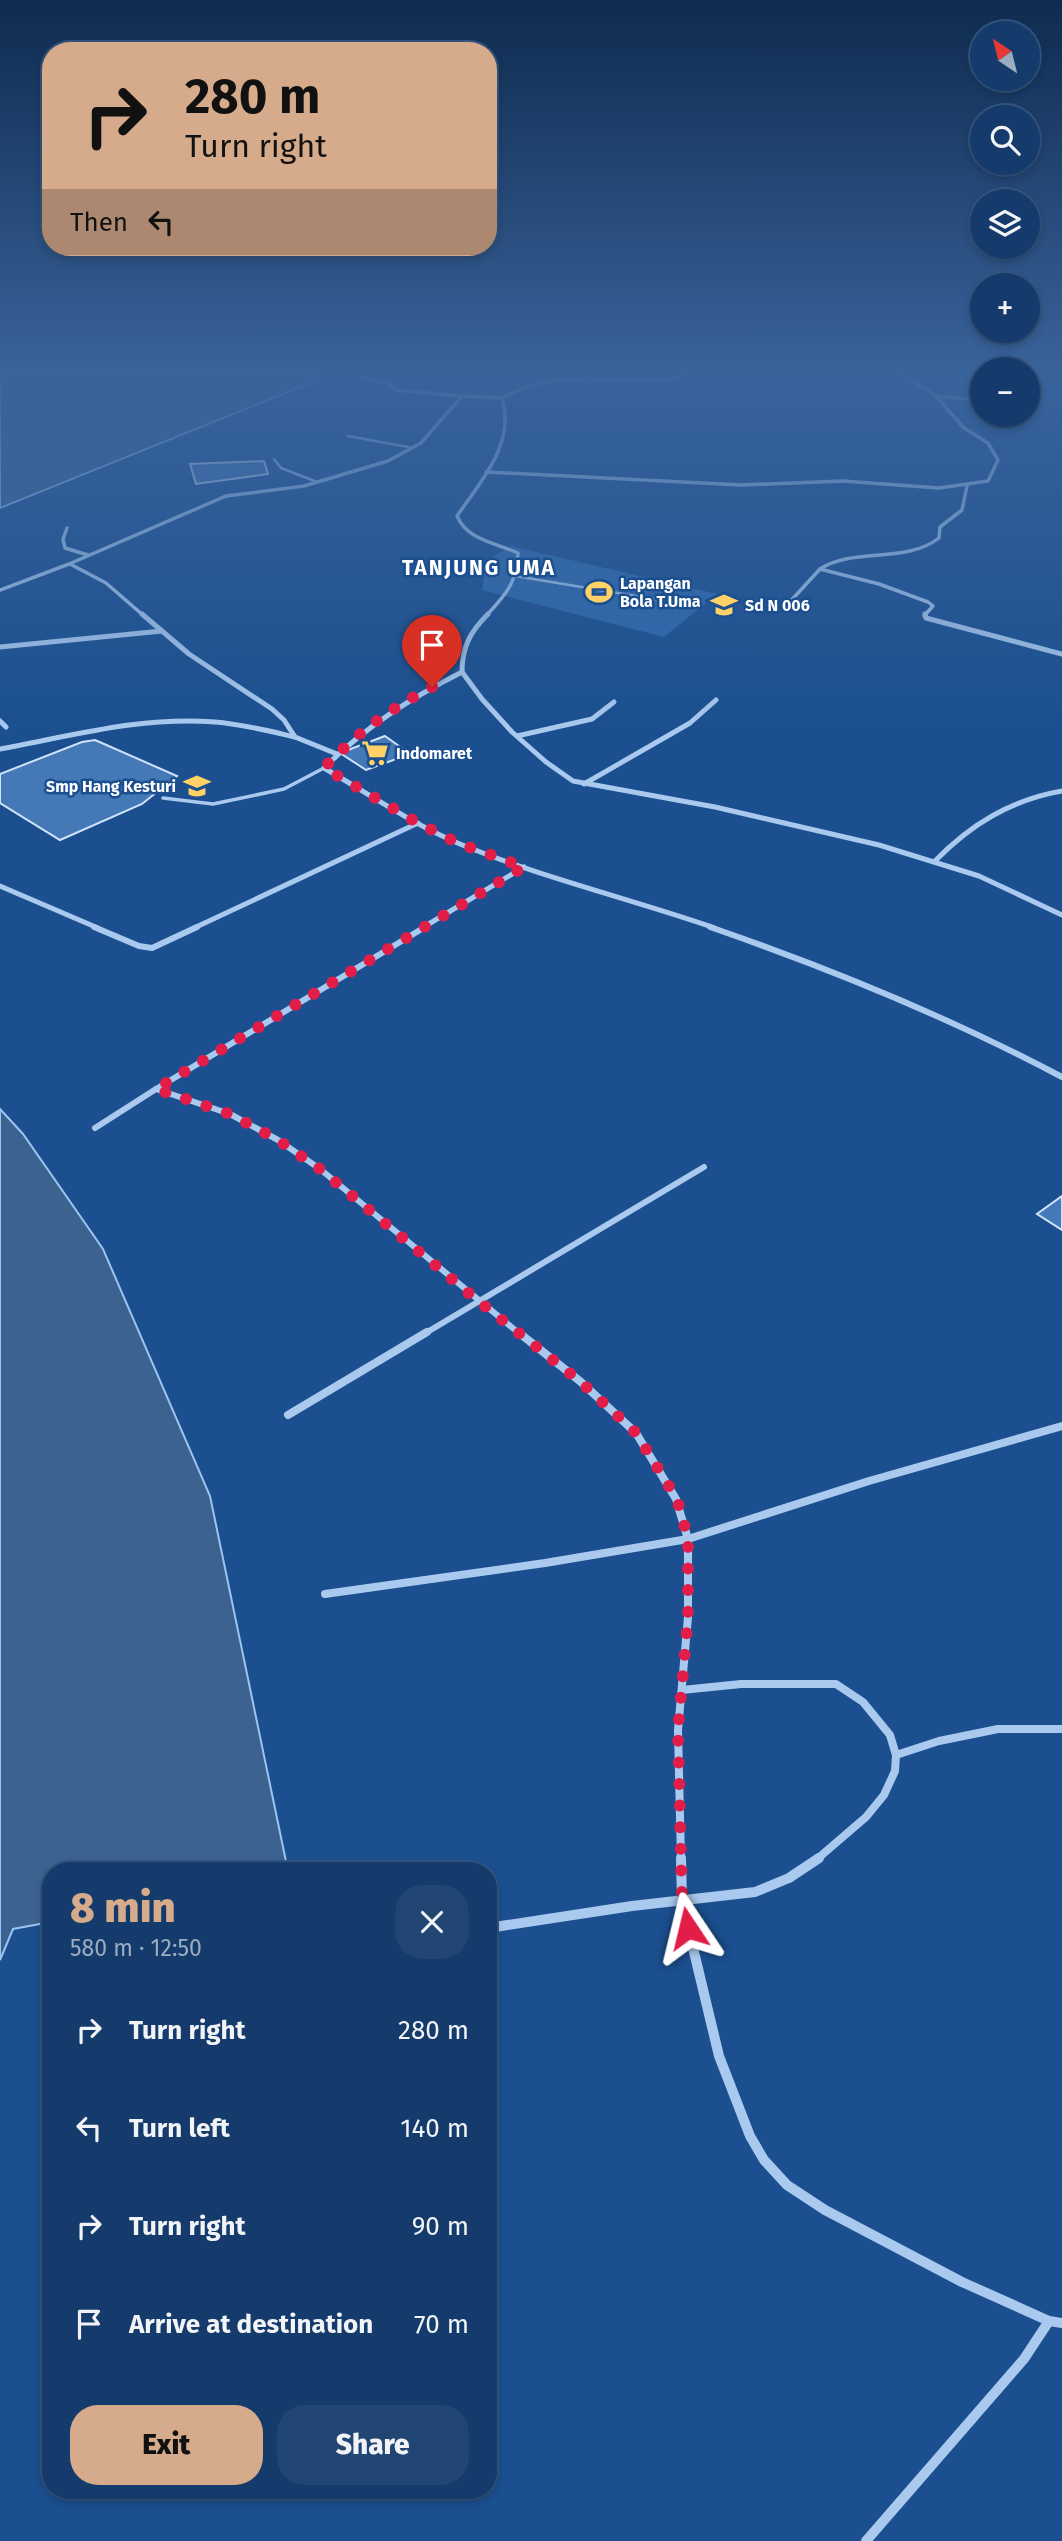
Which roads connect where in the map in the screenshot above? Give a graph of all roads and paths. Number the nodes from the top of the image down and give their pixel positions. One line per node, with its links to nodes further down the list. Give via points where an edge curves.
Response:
1 (241, 493): 5 (street)
2 (472, 493): 8 (street, via 458,520 474,535 518,553)
3 (966, 493): 7 (street, via 962,510 940,527 934,542 831,562)
4 (67, 528): 5 (street, via 65,548)
5 (89, 555): 6 (street)
6 (69, 564): 9 (street); 12 (street, via 106,583)
7 (820, 569): 11 (street); 14 (street, via 928,602 933,606 926,618)
8 (515, 576): 10 (lane); 15 (street, via 503,600 475,624 459,657)
9 (0, 590)
10 (660, 600)
11 (787, 605)
12 (162, 631): 13 (street); 21 (street, via 272,709)
13 (0, 647)
14 (1062, 654)
15 (462, 673): 20 (street); 23 (street, via 386,713)
16 (716, 699): 25 (street, via 690,723)
17 (614, 702): 20 (street, via 582,723)
18 (0, 721): 19 (street)
19 (6, 727)
20 (517, 736): 25 (street, via 556,771)
21 (295, 737): 22 (street, via 230,723 171,721); 23 (street)
22 (0, 749)
23 (337, 754): 24 (street)
24 (324, 768): 27 (lane, via 284,789 213,804); 28 (street)
25 (583, 784): 29 (street, via 715,807)
26 (1062, 791): 29 (street, via 1014,804 980,821)
27 (163, 798)
28 (418, 823): 30 (street); 31 (street, via 152,948)
29 (935, 861): 32 (street)
30 (524, 867): 33 (street, via 744,938 876,989); 34 (street)
31 (0, 886)
32 (1062, 915)
33 (1062, 1077)
34 (156, 1089): 35 (street); 37 (street, via 230,1114 278,1140 320,1169)
35 (95, 1128)
36 (704, 1167): 37 (street)
37 (477, 1300): 38 (street); 40 (street, via 581,1382 636,1433 677,1499)
38 (288, 1415)
39 (1062, 1426): 40 (street, via 869,1480)
40 (688, 1539): 41 (street); 42 (street)
41 (325, 1594)
42 (682, 1690): 44 (street, via 836,1684 877,1716); 45 (street, via 678,1730)
43 (1062, 1729): 44 (street, via 998,1728)
44 (896, 1755): 45 (street, via 895,1771 884,1795 828,1852 789,1878 755,1892)
45 (682, 1902): 46 (street); 47 (street, via 719,2056 764,2160 787,2185 825,2210 962,2282)
46 (497, 1927)
47 (1049, 2321): 48 (street); 49 (street, via 1024,2359)
48 (1062, 2323)
49 (866, 2541)

